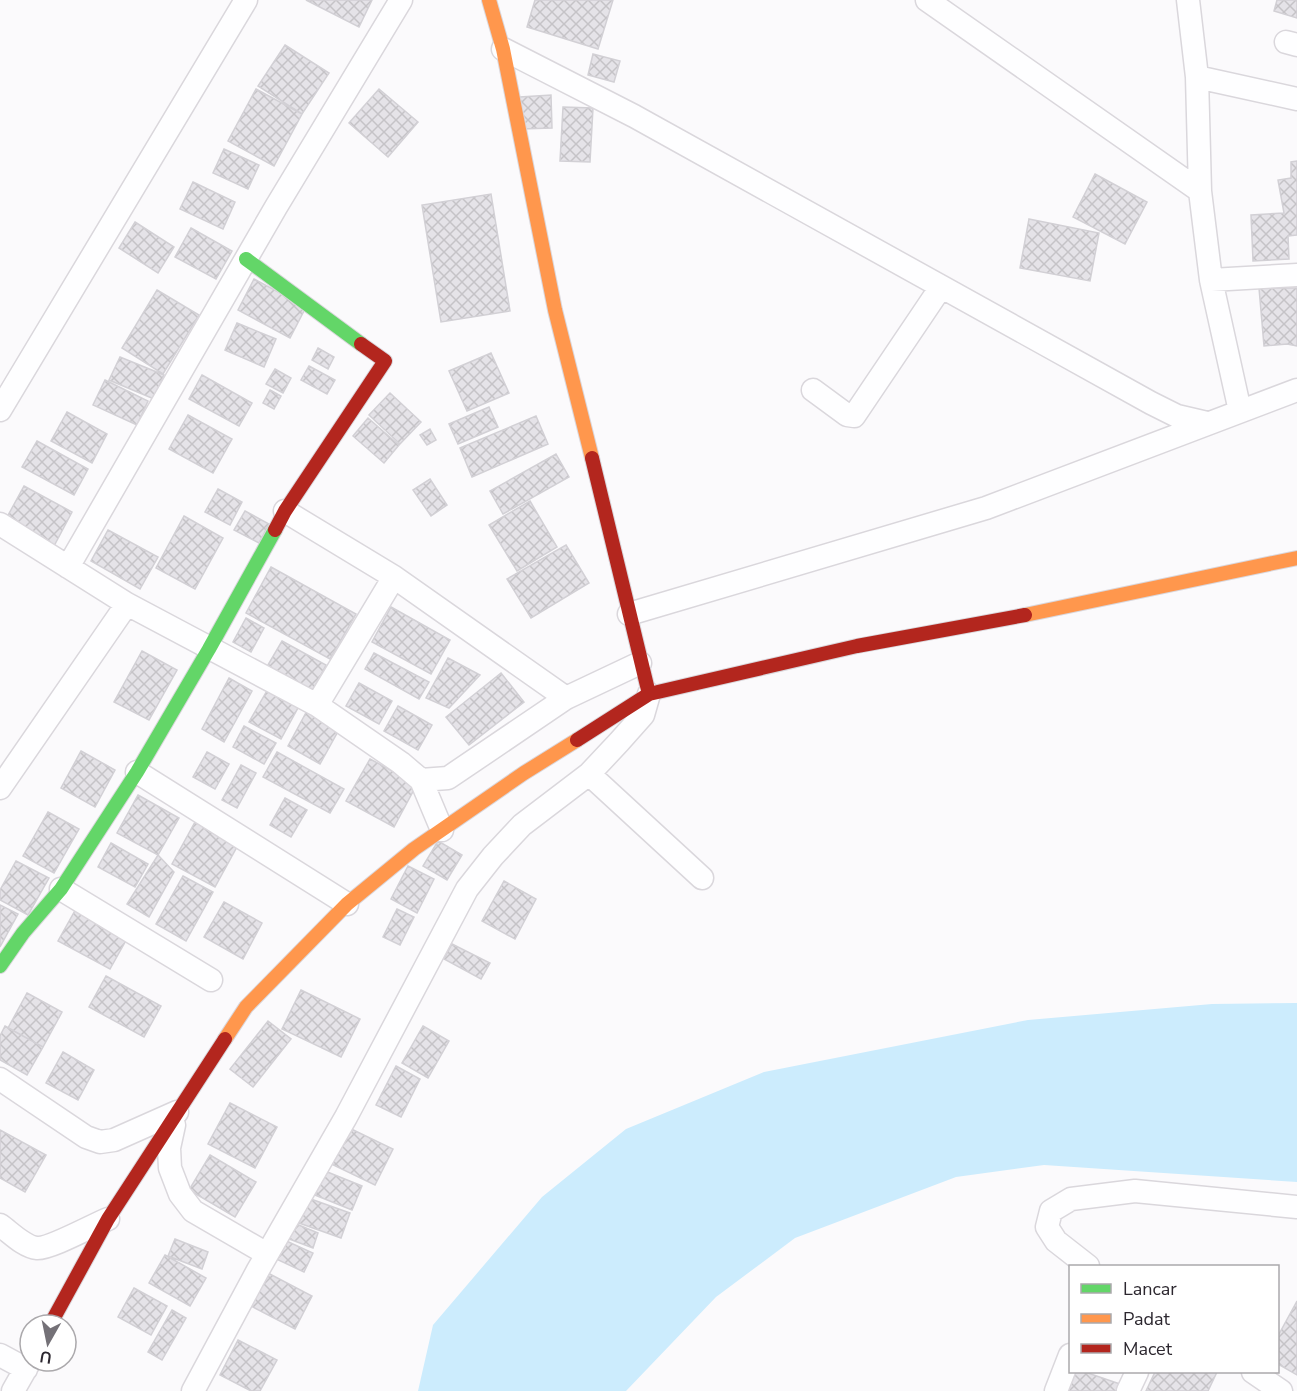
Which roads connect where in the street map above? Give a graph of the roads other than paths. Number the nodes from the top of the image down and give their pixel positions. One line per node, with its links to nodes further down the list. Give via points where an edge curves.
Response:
1 (246, 0): 16 (street)
2 (401, 0): 10 (street)
3 (489, 0): 6 (street)
4 (927, 0): 9 (street)
5 (1188, 0): 7 (street)
6 (503, 49): 13 (street, via 634,116); 25 (street, via 555,310)
7 (1197, 77): 8 (street); 9 (street)
8 (1297, 99)
9 (1200, 192): 12 (street)
10 (246, 259): 19 (street, via 385,361); 22 (street)
11 (1297, 275): 12 (street)
12 (1211, 280): 17 (street)
13 (941, 287): 14 (street, via 854,416); 18 (street, via 1177,416)
14 (813, 390)
15 (1297, 390): 17 (street)
16 (0, 410)
17 (1240, 411): 18 (street)
18 (1206, 423): 25 (street, via 986,508)
19 (285, 511): 23 (street); 26 (street)
20 (0, 524): 22 (street)
21 (1297, 558): 28 (street, via 1067,608 857,646)
22 (68, 567): 24 (street)
23 (394, 578): 29 (street); 30 (street)
24 (127, 604): 26 (street); 34 (street)
25 (629, 614): 27 (street)
26 (209, 649): 30 (street); 31 (street)
27 (639, 663): 28 (street); 29 (street)
28 (649, 694): 32 (street, via 643,715); 35 (street)
29 (566, 698): 33 (street, via 448,778)
30 (317, 705): 33 (street)
31 (136, 772): 37 (street); 38 (street)
32 (589, 774): 36 (street); 46 (street, via 522,825 467,889 346,1118)
33 (421, 780): 35 (street)
34 (0, 788)
35 (442, 830): 38 (street)
36 (702, 878)
37 (61, 889): 39 (street); 40 (street)
38 (347, 904): 42 (street, via 246,1007)
39 (0, 966)
40 (211, 980)
41 (0, 1079): 42 (street, via 86,1137 100,1142 114,1140)
42 (177, 1112): 44 (street); 46 (street, via 169,1148 180,1194 193,1211)
43 (1297, 1207): 47 (street, via 1135,1191 1071,1199 1051,1211 1047,1227 1056,1241)
44 (108, 1219): 45 (street, via 36,1248); 48 (street)
45 (0, 1225)
46 (267, 1254): 56 (street)
47 (1087, 1265)
48 (57, 1313)
49 (0, 1355): 51 (street)
50 (1069, 1360): 57 (street)
51 (18, 1361)
52 (23, 1373): 55 (street)
53 (1136, 1373): 58 (street)
54 (1256, 1373): 59 (street)
55 (13, 1391)
56 (194, 1391)
57 (1056, 1391)
58 (1128, 1391)
59 (1281, 1391)

